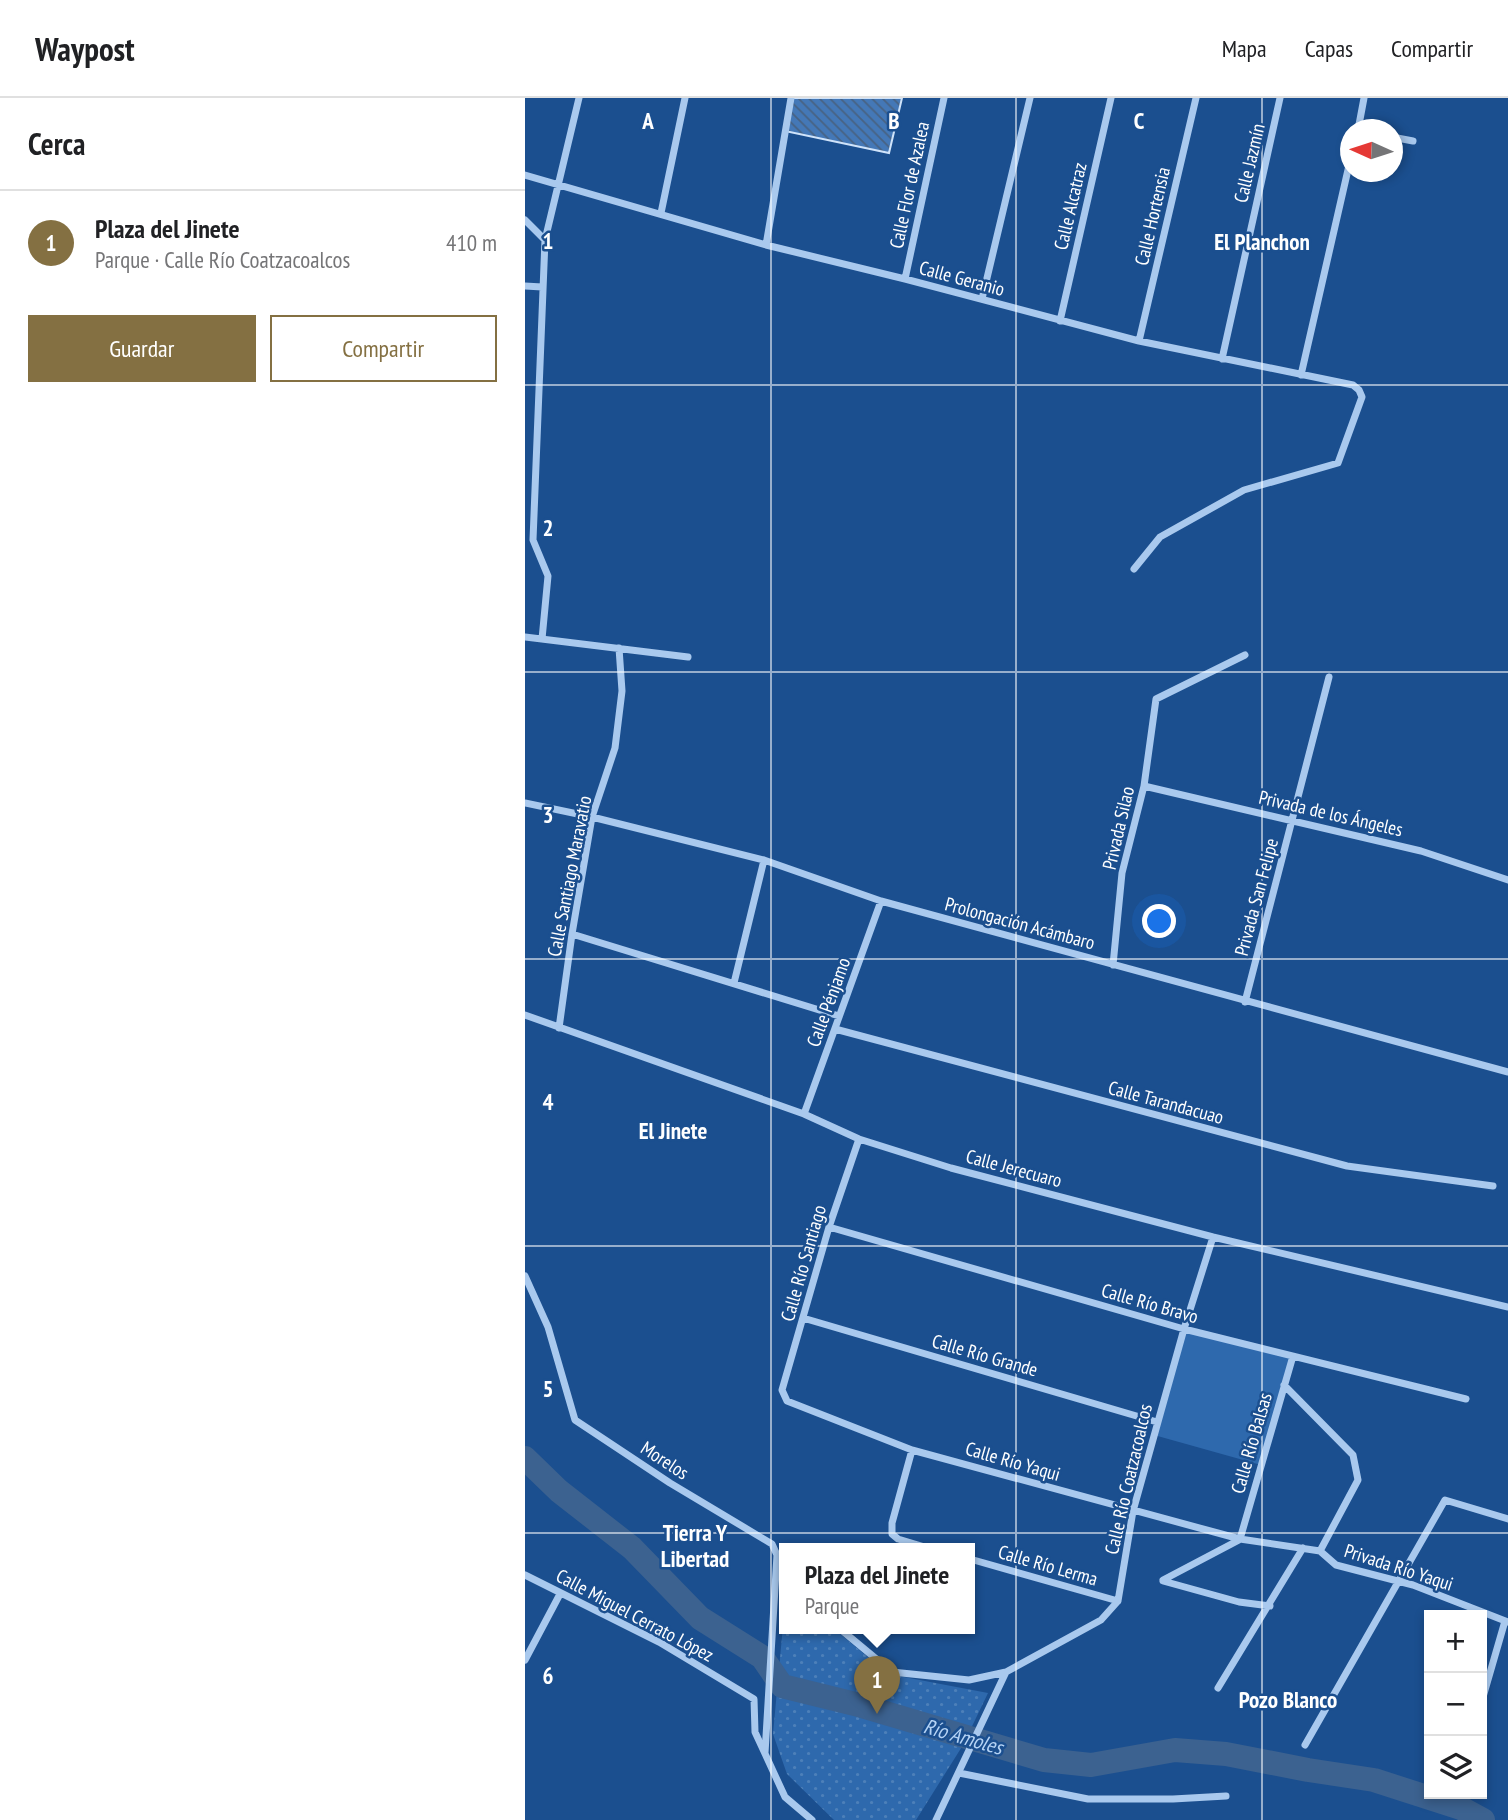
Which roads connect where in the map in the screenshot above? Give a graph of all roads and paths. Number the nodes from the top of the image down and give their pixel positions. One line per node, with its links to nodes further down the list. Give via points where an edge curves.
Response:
1 (579, 98): 15 (street)
2 (685, 98): 16 (street)
3 (791, 98): 19 (street)
4 (944, 98): 20 (street, Calle Flor de Azalea)
5 (1031, 98): 23 (street)
6 (1111, 98): 24 (street, Calle Alcatraz)
7 (1196, 98): 25 (street, Calle Hortensia)
8 (1280, 98): 26 (street, Calle Jazmín)
9 (1364, 98): 10 (street)
10 (1361, 119)
11 (1403, 139): 12 (street)
12 (1413, 141)
13 (525, 175): 15 (street, Calle Geranio)
14 (1345, 182): 27 (street)
15 (559, 184): 16 (street, Calle Geranio); 18 (street)
16 (660, 213): 19 (street, Calle Geranio)
17 (525, 220): 18 (street)
18 (545, 240): 22 (street)
19 (766, 245): 20 (street, Calle Geranio)
20 (905, 279): 23 (street, Calle Geranio)
21 (525, 286): 22 (street)
22 (542, 287): 30 (street, via 533,540 548,576)
23 (982, 299): 24 (street, Calle Geranio)
24 (1060, 321): 25 (street, Calle Geranio)
25 (1139, 341): 26 (street, Calle Geranio)
26 (1222, 359): 27 (street, Calle Geranio)
27 (1301, 375): 28 (street, Calle Geranio, via 1353,385 1362,397 1338,463 1244,490 1160,537)
28 (1134, 569)
29 (525, 637): 30 (street)
30 (542, 639): 31 (street)
31 (619, 648): 33 (street); 37 (street, Calle Santiago Maravatio, via 622,691 615,748)
32 (1245, 655): 35 (street, Privada Silao, via 1156,699)
33 (688, 657)
34 (1329, 677): 38 (street, Privada San Felipe)
35 (1144, 786): 38 (street, Privada de los Ángeles); 43 (street, Privada Silao, via 1122,873)
36 (525, 803): 37 (street, Prolongación Acámbaro)
37 (592, 817): 39 (street, Prolongación Acámbaro); 42 (street, Calle Santiago Maravatio)
38 (1292, 820): 40 (street, Privada de los Ángeles, via 1421,851); 45 (street, Privada San Felipe)
39 (764, 860): 41 (street, Prolongación Acámbaro); 44 (street)
40 (1508, 880)
41 (881, 901): 43 (street, Prolongación Acámbaro); 47 (street, Calle Pénjamo)
42 (572, 934): 44 (street); 48 (street, Calle Santiago Maravatio)
43 (1113, 965): 45 (street, Prolongación Acámbaro)
44 (734, 983): 47 (street)
45 (1245, 1002): 50 (street, Prolongación Acámbaro)
46 (525, 1015): 48 (street, Calle Jerecuaro)
47 (839, 1016): 49 (street, Calle Pénjamo)
48 (559, 1028): 51 (street, Calle Jerecuaro)
49 (835, 1029): 51 (street, Calle Pénjamo); 53 (street, Calle Tarandacuao, via 1347,1166)
50 (1508, 1072)
51 (804, 1114): 52 (street, Calle Jerecuaro)
52 (859, 1139): 54 (street, Calle Río Santiago); 55 (street, Calle Jerecuaro)
53 (1493, 1186)
54 (829, 1227): 58 (street, Calle Río Santiago); 59 (street, Calle Río Bravo)
55 (1213, 1237): 57 (street, Calle Jerecuaro); 59 (street, Calle Río Coatzacoalcos)
56 (525, 1276): 74 (street, Morelos, via 548,1327 575,1420 772,1544 777,1555)
57 (1508, 1307)
58 (803, 1318): 62 (street, Calle Río Santiago); 64 (street, Calle Río Grande)
59 (1184, 1329): 60 (street, Calle Río Bravo); 64 (street, Calle Río Coatzacoalcos)
60 (1293, 1356): 61 (street, Calle Río Balsas); 63 (street, Calle Río Bravo)
61 (1285, 1385): 68 (street, Calle Río Balsas); 71 (street, via 1353,1455 1358,1480)
62 (783, 1396): 65 (street, Calle Río Yaqui)
63 (1466, 1399)
64 (1157, 1422): 66 (street, Calle Río Coatzacoalcos)
65 (912, 1450): 66 (street, Calle Río Yaqui); 69 (street, via 892,1523 892,1534)
66 (1133, 1511): 68 (street, Calle Río Yaqui); 78 (street, Calle Río Coatzacoalcos)
67 (1508, 1519): 76 (street, via 1445,1500)
68 (1240, 1539): 70 (street, Privada Río Yaqui); 79 (street, via 1163,1581)
69 (911, 1543)
70 (1303, 1548): 71 (street, Privada Río Yaqui); 79 (street)
71 (1320, 1551): 76 (street, Privada Río Yaqui, via 1336,1565)
72 (975, 1560): 78 (street, Calle Río Lerma)
73 (525, 1575): 77 (street, Calle Miguel Cerrato López)
74 (776, 1577): 75 (street); 87 (street, Morelos)
75 (779, 1579)
76 (1399, 1581): 80 (street, Privada Río Yaqui); 86 (street)
77 (560, 1594): 82 (street); 87 (street, Calle Miguel Cerrato López, via 659,1642 754,1699 755,1732)
78 (1118, 1601): 83 (street, via 1101,1620)
79 (1270, 1606): 85 (street)
80 (1507, 1622): 84 (street)
81 (846, 1634): 83 (street, via 892,1672 969,1680)
82 (525, 1660)
83 (1006, 1672): 88 (street)
84 (1487, 1684)
85 (1218, 1688)
86 (1305, 1745)
87 (765, 1753): 90 (street, via 785,1797)
88 (959, 1773): 89 (street, via 1088,1799); 91 (street)
89 (1226, 1796)
90 (812, 1820)
91 (936, 1820)

